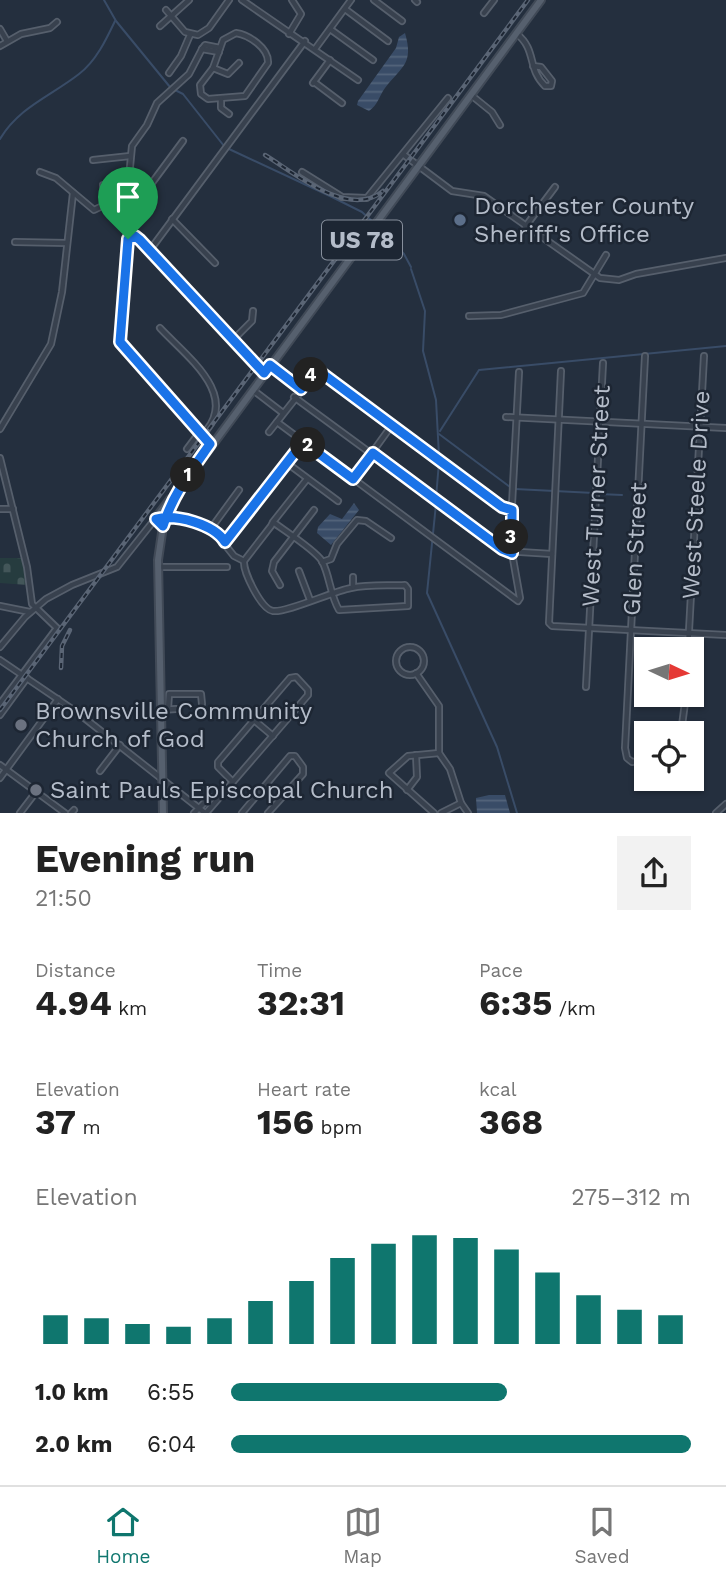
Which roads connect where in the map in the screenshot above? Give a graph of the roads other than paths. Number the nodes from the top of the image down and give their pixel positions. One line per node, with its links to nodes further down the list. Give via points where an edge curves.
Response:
1 (189, 0): 12 (street)
2 (229, 0): 20 (street, via 209,28)
3 (242, 0): 19 (street)
4 (292, 0): 19 (street, via 301,14)
5 (351, 0): 9 (street)
6 (374, 0): 13 (street)
7 (494, 0): 11 (street)
8 (541, 0): 18 (main road, US 78)
9 (345, 9): 17 (street); 23 (street)
10 (166, 10): 12 (street)
11 (484, 13)
12 (171, 18): 15 (street); 20 (street)
13 (402, 21)
14 (57, 22): 21 (street, via 50,29)
15 (160, 26)
16 (0, 29): 21 (street)
17 (330, 29): 25 (street); 28 (street)
18 (516, 33): 30 (street, via 529,44); 34 (main road, US 78)
19 (289, 34): 22 (street)
20 (190, 35): 32 (street)
21 (7, 41): 24 (street)
22 (304, 41): 25 (street); 53 (street)
23 (388, 41)
24 (0, 46)
25 (315, 48): 27 (street)
26 (219, 50): 31 (street); 36 (street, via 227,37 243,34 269,58 245,96); 42 (street, via 205,45 172,93 157,103)
27 (330, 60): 33 (street); 37 (street, via 313,83)
28 (373, 60)
29 (239, 63): 31 (street, via 228,74)
30 (533, 66): 30 (street, via 541,82 551,86 541,67)
31 (213, 68): 36 (street, via 199,89 208,99)
32 (169, 73)
33 (358, 80)
34 (471, 95): 39 (street); 44 (main road, US 78)
35 (448, 98): 41 (street)
36 (221, 99): 38 (street)
37 (342, 103)
38 (229, 114)
39 (500, 125)
40 (183, 141): 52 (street)
41 (404, 155): 44 (street); 46 (street, via 374,193 361,199 342,197)
42 (130, 156): 43 (street); 50 (street)
43 (93, 160)
44 (418, 166): 54 (street, via 452,191 484,196); 70 (main road, US 78)
45 (40, 172): 49 (street, via 56,178)
46 (302, 172)
47 (103, 185): 51 (street)
48 (555, 187): 54 (street)
49 (73, 193): 51 (street, via 94,210); 57 (street)
50 (127, 194): 51 (street); 52 (street)
51 (105, 206)
52 (125, 219): 55 (street)
53 (172, 219): 58 (street); 61 (street)
54 (526, 227): 62 (street)
55 (128, 239): 58 (street, via 135,236); 89 (street, via 120,342)
56 (15, 242): 57 (street)
57 (66, 243): 86 (street, via 51,344)
58 (150, 250): 66 (street)
59 (607, 254): 62 (street)
60 (726, 258): 62 (street, via 614,281)
61 (215, 263)
62 (593, 276): 64 (street, via 578,295 501,315)
63 (253, 311): 66 (street, via 252,321)
64 (469, 316)
65 (160, 328): 89 (street, via 200,370 216,395 214,419)
66 (234, 339): 73 (street)
67 (645, 356): 83 (street, Glen Street)
68 (704, 356): 85 (street, West Steele Drive)
69 (603, 363): 81 (street, West Turner Street)
70 (270, 365): 73 (main road, US 78); 75 (street)
71 (561, 371): 80 (street)
72 (519, 372): 78 (street)
73 (264, 373): 74 (main road, US 78)
74 (252, 389): 77 (street); 91 (main road, US 78)
75 (301, 389): 76 (street); 84 (street, via 315,371)
76 (294, 397): 77 (street); 93 (street)
77 (283, 413): 82 (street)
78 (517, 416): 79 (street); 80 (street); 103 (street)
79 (506, 417)
80 (559, 419): 81 (street); 111 (street)
81 (600, 421): 83 (street); 125 (street, West Turner Street)
82 (277, 422): 88 (street); 90 (street)
83 (642, 423): 85 (street); 126 (street, Glen Street)
84 (392, 425): 93 (street); 103 (street)
85 (700, 426): 87 (street); 127 (street, West Steele Drive)
86 (0, 427)
87 (726, 428)
88 (269, 432)
89 (201, 434): 91 (street); 92 (street)
90 (303, 442): 95 (street); 97 (street)
91 (210, 444): 104 (main road, US 78)
92 (187, 449)
93 (373, 453): 97 (street); 110 (street)
94 (0, 458): 101 (street)
95 (286, 464): 96 (street); 109 (street)
96 (307, 479): 99 (street); 105 (street)
97 (353, 479): 110 (street, via 519,600)
98 (239, 490): 106 (street)
99 (338, 501)
100 (0, 509): 101 (street)
101 (13, 509): 123 (street)
102 (314, 510): 107 (street)
103 (512, 510): 110 (street)
104 (158, 519): 106 (street); 114 (main road, via 163,526); 123 (street, via 117,567 66,588)
105 (274, 522): 107 (street); 112 (street)
106 (212, 527): 109 (street)
107 (293, 538): 113 (street); 118 (street, via 272,564)
108 (391, 538): 113 (street, via 357,520 331,559)
109 (225, 542): 112 (street, via 234,556)
110 (512, 553): 111 (street)
111 (552, 554): 125 (street, via 548,620 552,626)
112 (244, 561): 121 (street, via 246,575 270,611)
113 (322, 562): 120 (street)
114 (158, 567): 115 (street); 139 (main road)
115 (228, 567)
116 (299, 570): 121 (street)
117 (353, 577): 119 (street)
118 (280, 585)
119 (353, 587): 120 (street); 120 (street, via 405,585 409,604 342,611)
120 (332, 593): 121 (street)
121 (310, 600)
122 (0, 606): 124 (street)
123 (35, 608): 124 (street); 133 (street, via 57,628)
124 (30, 612): 130 (street)
125 (589, 628): 126 (street); 134 (street, West Turner Street)
126 (631, 630): 127 (street); 146 (street, Glen Street, via 625,742 626,756)
127 (689, 633): 128 (street); 129 (street, West Steele Drive)
128 (726, 635)
129 (689, 637)
130 (0, 647)
131 (0, 660): 133 (street)
132 (416, 673): 132 (street, via 426,664 411,645 395,660 409,677); 144 (street, via 439,706)
133 (25, 677): 135 (street); 136 (street); 140 (street)
134 (586, 687)
135 (58, 699): 143 (street); 148 (street)
136 (0, 704)
137 (202, 704): 139 (street, via 201,694 169,694)
138 (176, 709): 139 (street)
139 (164, 710): 151 (main road)
140 (0, 715)
141 (254, 720): 142 (street); 142 (street, via 290,678 296,677 309,694); 152 (street, via 217,764)
142 (273, 736): 152 (street)
143 (120, 745): 149 (street); 151 (street)
144 (439, 753): 145 (street); 156 (street, via 450,769)
145 (416, 755): 153 (street, via 417,777); 153 (street, via 408,756 389,773)
146 (634, 762)
147 (0, 765): 148 (street)
148 (6, 769): 150 (street); 154 (street)
149 (100, 772)
150 (0, 778)
151 (163, 779): 158 (street); 161 (main road)
152 (233, 782): 162 (street)
153 (407, 790): 165 (street)
154 (36, 792): 159 (street); 160 (street)
155 (210, 797): 158 (street)
156 (461, 803): 166 (street); 167 (street)
157 (726, 803): 168 (street)
158 (197, 811): 162 (street)
159 (20, 813)
160 (65, 813)
161 (163, 813)
162 (206, 813)
163 (242, 813): 164 (street, via 290,756 296,756 303,774)
164 (268, 813)
165 (433, 813)
166 (441, 813)
167 (468, 813)
168 (716, 813)

